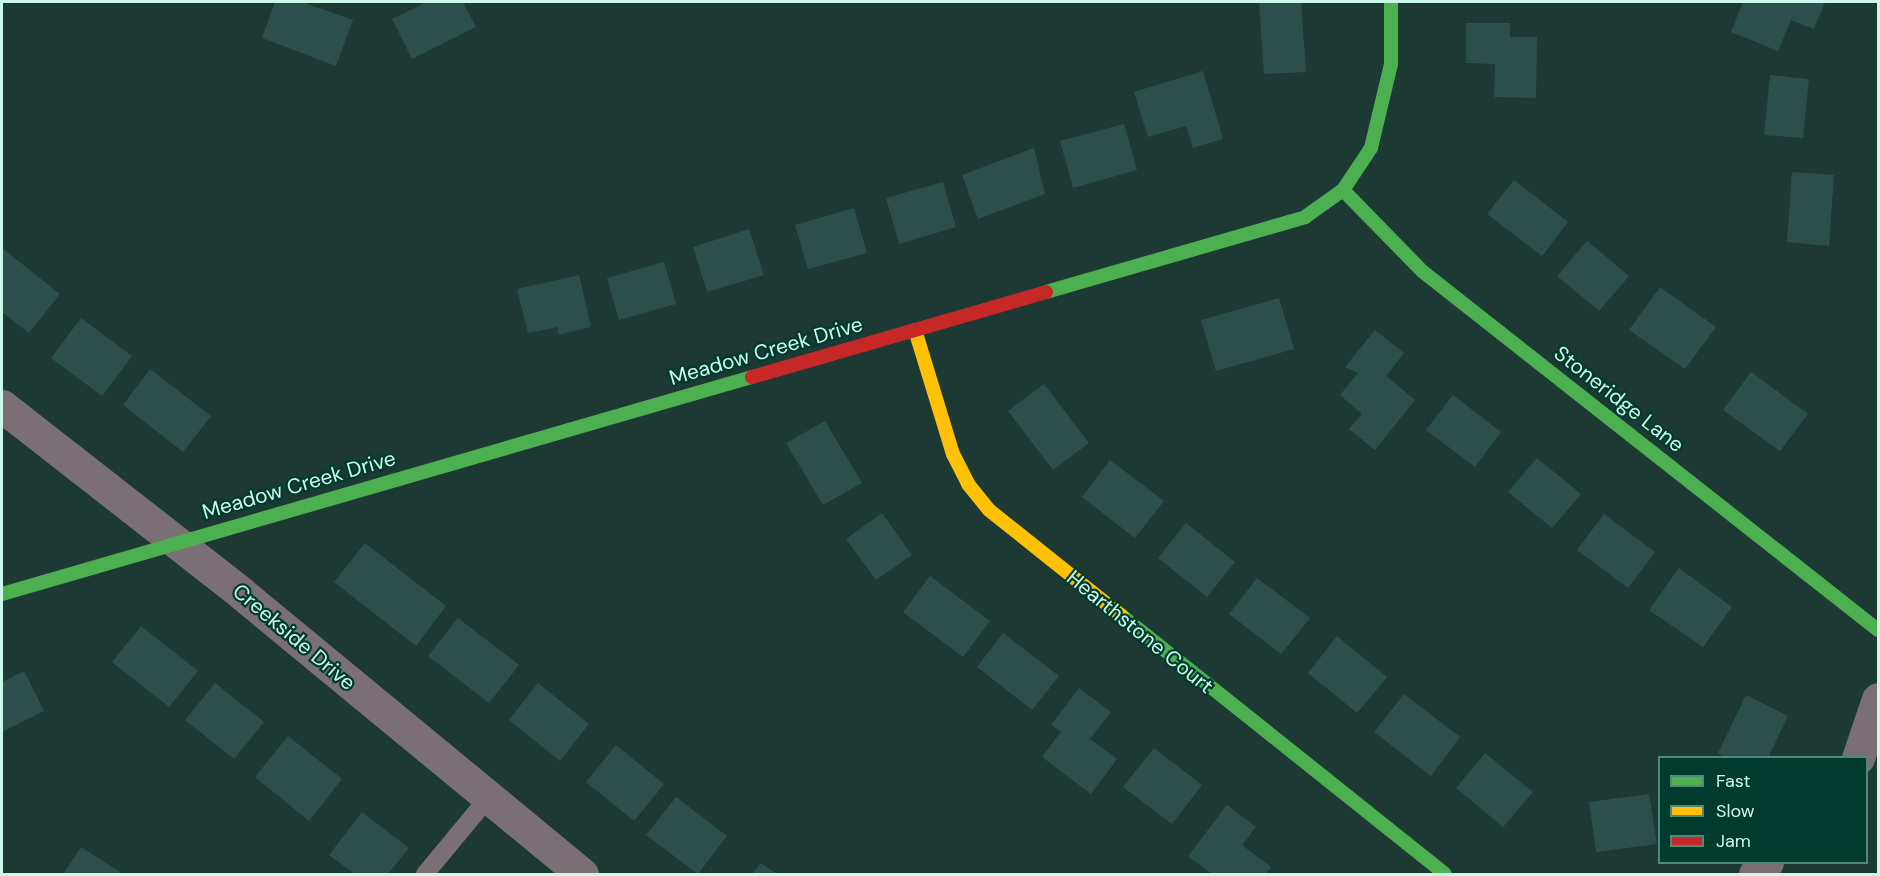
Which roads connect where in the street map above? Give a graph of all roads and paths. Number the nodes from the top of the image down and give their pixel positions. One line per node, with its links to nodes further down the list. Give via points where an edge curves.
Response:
1 (1391, 2): 2 (street, Meadow Creek Drive, via 1391,64 1383,112 1371,148)
2 (1343, 190): 3 (street, Meadow Creek Drive, via 1305,217); 7 (street, Stoneridge Lane, via 1422,271)
3 (915, 330): 5 (street, Meadow Creek Drive); 13 (street, Hearthstone Court, via 953,454 968,484 989,510)
4 (2, 405): 5 (street, Creekside Drive)
5 (174, 542): 6 (street, Meadow Creek Drive); 10 (street, Creekside Drive, via 242,593)
6 (2, 594)
7 (1878, 630)
8 (1878, 699): 9 (street)
9 (1859, 756)
10 (488, 798): 11 (lane); 12 (street, Creekside Drive)
11 (425, 874)
12 (582, 874)
13 (1445, 874)

